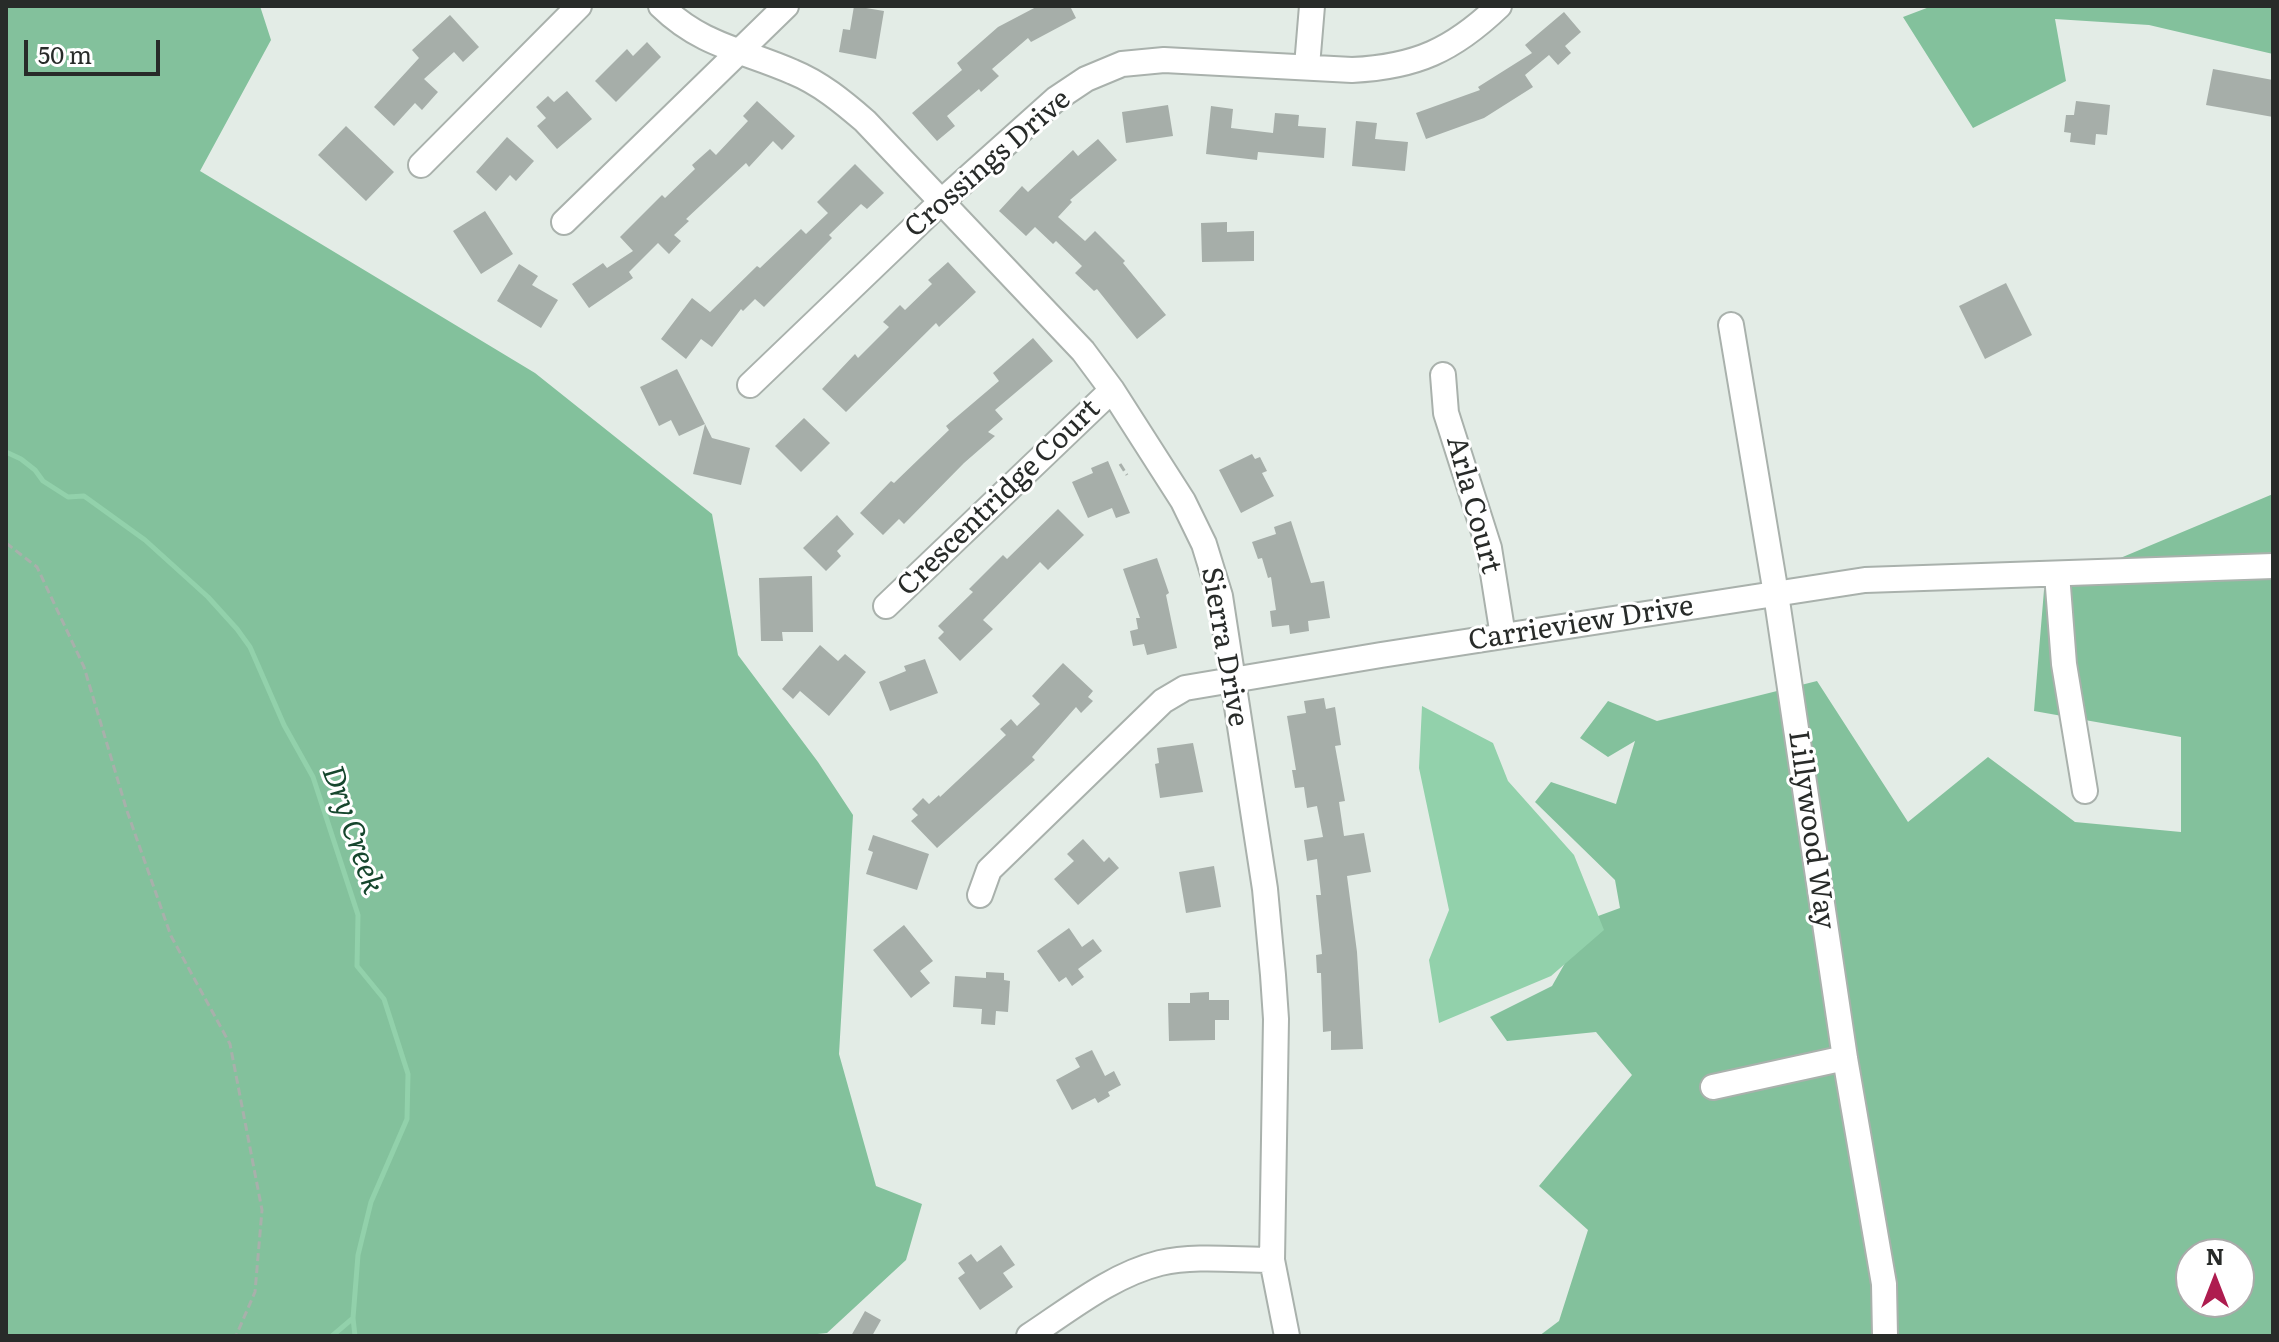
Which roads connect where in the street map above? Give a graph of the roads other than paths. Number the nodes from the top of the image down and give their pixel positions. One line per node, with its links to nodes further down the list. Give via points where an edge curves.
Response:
1 (579, 6): 8 (street)
2 (661, 6): 6 (street, Sierra Drive, via 711,43)
3 (786, 6): 6 (street)
4 (1312, 6): 7 (street)
5 (1499, 6): 7 (street, Crossings Drive, via 1471,32 1419,60 1365,70)
6 (737, 52): 9 (street, Sierra Drive, via 795,73 837,97); 10 (street)
7 (1307, 66): 9 (street, Crossings Drive, via 1164,60 1122,64 1056,99)
8 (421, 165)
9 (942, 201): 13 (street, Crossings Drive); 14 (street, Sierra Drive, via 1083,351)
10 (564, 222)
11 (1731, 325): 17 (street, Lillywood Way)
12 (1443, 375): 19 (street, Arla Court, via 1446,413 1489,548)
13 (750, 385)
14 (1112, 390): 18 (street, Crescentridge Court); 20 (street, Sierra Drive, via 1183,501 1204,544 1220,596)
15 (2273, 566): 16 (street, Carrieview Drive)
16 (2057, 574): 17 (street, Carrieview Drive, via 1865,580); 21 (street, via 2064,664)
17 (1776, 594): 19 (street, Carrieview Drive); 23 (street, Lillywood Way)
18 (886, 606)
19 (1503, 636): 20 (street, Carrieview Drive)
20 (1231, 680): 22 (street, Carrieview Drive, via 1185,688 1163,701 989,870); 25 (street, Sierra Drive, via 1265,889 1273,975)
21 (2085, 791)
22 (980, 895)
23 (1845, 1058): 24 (street); 28 (street, Lillywood Way, via 1884,1284)
24 (1713, 1087)
25 (1272, 1260): 26 (street, via 1160,1263 1119,1279); 27 (street, Sierra Drive)
26 (1029, 1336)
27 (1287, 1336)
28 (1885, 1336)

